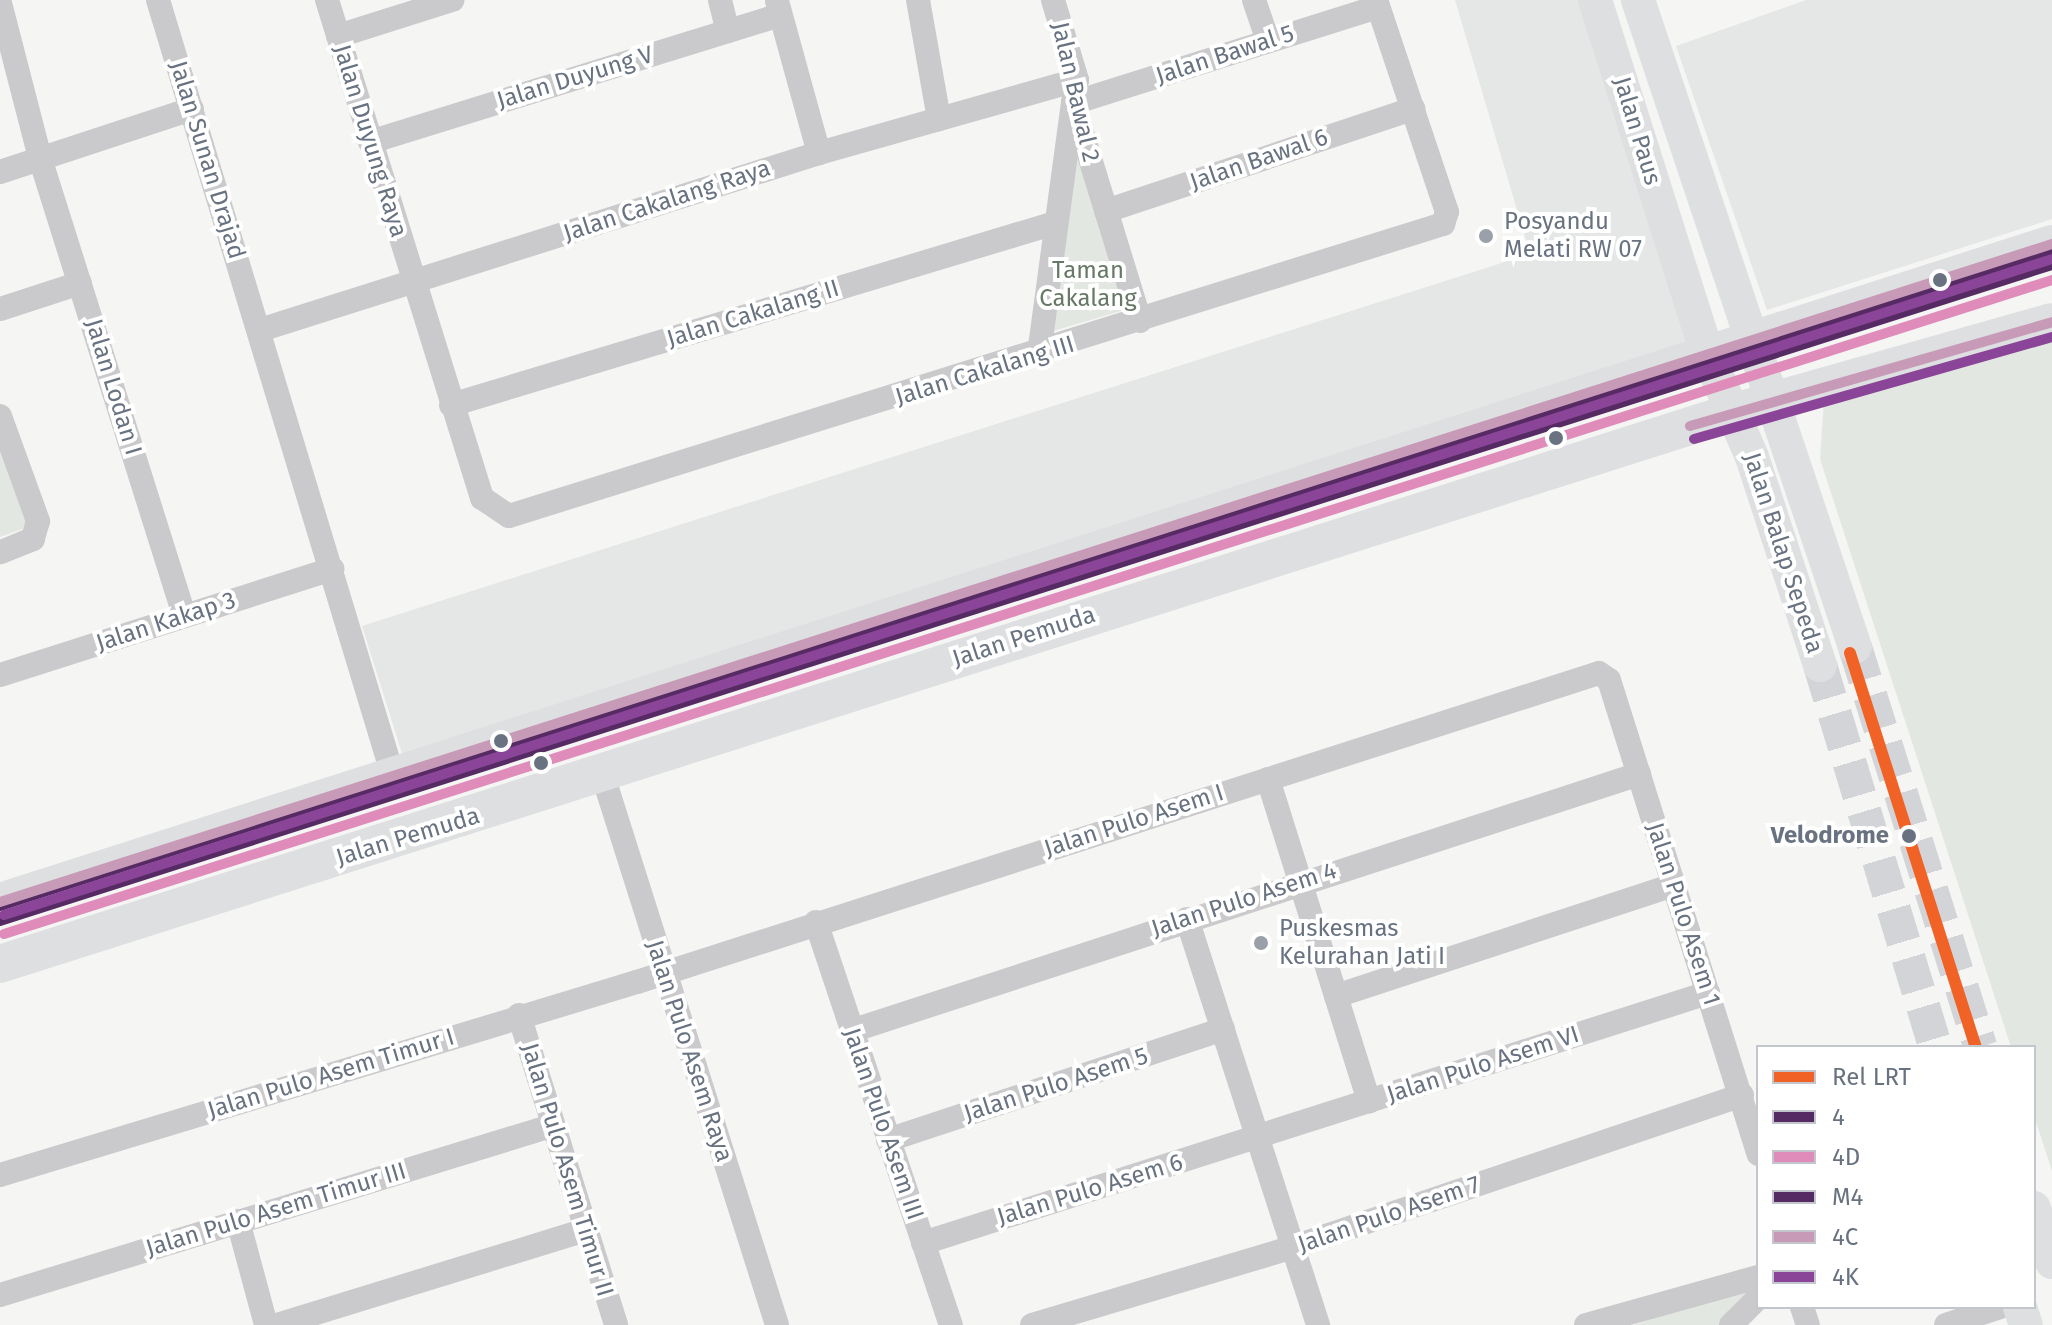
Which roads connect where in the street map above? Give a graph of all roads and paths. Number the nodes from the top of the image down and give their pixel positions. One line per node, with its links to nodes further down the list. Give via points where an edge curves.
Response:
1 (158, 0): 18 (street, Jalan Sunan Drajad)
2 (327, 0): 15 (street, Jalan Duyung Raya)
3 (452, 0): 15 (street)
4 (720, 0): 14 (street)
5 (918, 0): 20 (street)
6 (1053, 0): 17 (street, Jalan Bawal 2)
7 (1254, 0): 16 (street)
8 (1595, 0): 35 (main road, Jalan Paus)
9 (1638, 0): 34 (main road, Jalan Paus)
10 (0, 3): 13 (street, Jalan Lodan I)
11 (1377, 3): 16 (street, Jalan Bawal 5); 19 (street)
12 (779, 8): 14 (street, Jalan Duyung V); 22 (street)
13 (4, 31): 23 (street, Jalan Lodan I)
14 (728, 31): 21 (street, Jalan Duyung V)
15 (338, 36): 21 (street, Jalan Duyung Raya)
16 (1268, 41): 17 (street, Jalan Bawal 5)
17 (1075, 92): 20 (street, Jalan Cakalang Raya); 25 (street, Jalan Bawal 2); 26 (street)
18 (192, 109): 23 (street); 33 (street, Jalan Sunan Drajad)
19 (1413, 109): 25 (street, Jalan Bawal 6); 31 (street, Jalan Cakalang III, via 1447,212 1443,224)
20 (939, 119): 22 (street, Jalan Cakalang Raya)
21 (370, 142): 28 (street, Jalan Duyung Raya)
22 (819, 153): 28 (street, Jalan Cakalang Raya)
23 (40, 158): 24 (street); 29 (street, Jalan Lodan I)
24 (0, 172)
25 (1106, 211): 31 (street, Jalan Bawal 2)
26 (1055, 223): 36 (street); 38 (street, Jalan Cakalang II)
27 (2052, 244): 34 (main road)
28 (413, 282): 33 (street, Jalan Cakalang Raya); 38 (street, Jalan Duyung Raya)
29 (80, 283): 30 (street); 46 (street, Jalan Lodan I)
30 (0, 309)
31 (1140, 321): 36 (street, Jalan Cakalang III)
32 (2052, 322): 37 (main road, Jalan Pemuda)
33 (260, 330): 44 (street, Jalan Sunan Drajad)
34 (1749, 340): 35 (main road); 37 (main road, Jalan Balap Sepeda)
35 (1707, 353): 39 (main road, Jalan Balap Sepeda); 43 (main road)
36 (1039, 354): 41 (street, Jalan Cakalang III)
37 (1774, 400): 39 (main road, Jalan Pemuda); 47 (main road, Jalan Balap Sepeda)
38 (451, 405): 41 (street, Jalan Duyung Raya, via 488,506 509,516)
39 (1734, 412): 45 (main road, Jalan Pemuda); 48 (main road, Jalan Balap Sepeda)
40 (2, 431): 42 (street, via 38,528 26,544)
41 (527, 514)
42 (0, 552)
43 (1075, 555): 45 (main road); 53 (main road)
44 (333, 569): 46 (street, Jalan Kakap 3); 53 (street, Jalan Sunan Drajad)
45 (1093, 614): 52 (main road, Jalan Pemuda)
46 (184, 616): 49 (street, Jalan Kakap 3)
47 (1855, 647)
48 (1820, 665)
49 (0, 675)
50 (1606, 675): 51 (street, Jalan Pulo Asem 1); 54 (street, Jalan Pulo Asem I)
51 (1639, 774): 55 (street, Jalan Pulo Asem 4); 56 (street, Jalan Pulo Asem 1)
52 (603, 776): 60 (main road, Jalan Pemuda); 61 (street, Jalan Pulo Asem Raya)
53 (394, 779): 57 (main road)
54 (1268, 779): 55 (street); 59 (street, Jalan Pulo Asem I)
55 (1300, 881): 58 (street, Jalan Pulo Asem 4); 63 (street)
56 (1673, 885): 62 (street, Jalan Pulo Asem 1); 63 (street)
57 (0, 902)
58 (1187, 919): 65 (street); 66 (street, Jalan Pulo Asem 4)
59 (816, 922): 61 (street, Jalan Pulo Asem I); 66 (street, Jalan Pulo Asem III)
60 (0, 964)
61 (663, 974): 64 (street, Jalan Pulo Asem Timur I); 87 (street, Jalan Pulo Asem Raya)
62 (1708, 993): 67 (street, Jalan Pulo Asem 1); 68 (street, Jalan Pulo Asem VI)
63 (1336, 996): 68 (street)
64 (519, 1015): 69 (street, Jalan Pulo Asem Timur II); 73 (street, Jalan Pulo Asem Timur I)
65 (1223, 1029): 70 (street); 71 (street, Jalan Pulo Asem 5)
66 (851, 1031): 71 (street, Jalan Pulo Asem III)
67 (1742, 1095): 72 (street, Jalan Pulo Asem 1); 78 (street, Jalan Pulo Asem 7)
68 (1369, 1102): 70 (street, Jalan Pulo Asem VI)
69 (551, 1126): 75 (street, Jalan Pulo Asem Timur III); 76 (street, Jalan Pulo Asem Timur II)
70 (1258, 1138): 77 (street, Jalan Pulo Asem 6); 78 (street)
71 (888, 1140): 77 (street, Jalan Pulo Asem III)
72 (1756, 1147)
73 (0, 1175)
74 (2036, 1213): 79 (main road)
75 (238, 1221): 81 (street, Jalan Pulo Asem Timur III); 84 (street)
76 (585, 1230): 85 (street); 86 (street, Jalan Pulo Asem Timur II)
77 (923, 1243): 88 (street, Jalan Pulo Asem III)
78 (1293, 1247): 89 (street, Jalan Pulo Asem 7); 90 (street)
79 (2050, 1250)
80 (1756, 1278): 91 (street)
81 (0, 1295)
82 (1756, 1300): 92 (street)
83 (1994, 1309): 93 (street)
84 (266, 1325)
85 (277, 1325)
86 (616, 1325)
87 (777, 1325)
88 (951, 1325)
89 (1032, 1325)
90 (1318, 1325)
91 (1586, 1325)
92 (1731, 1325)
93 (1946, 1325)

